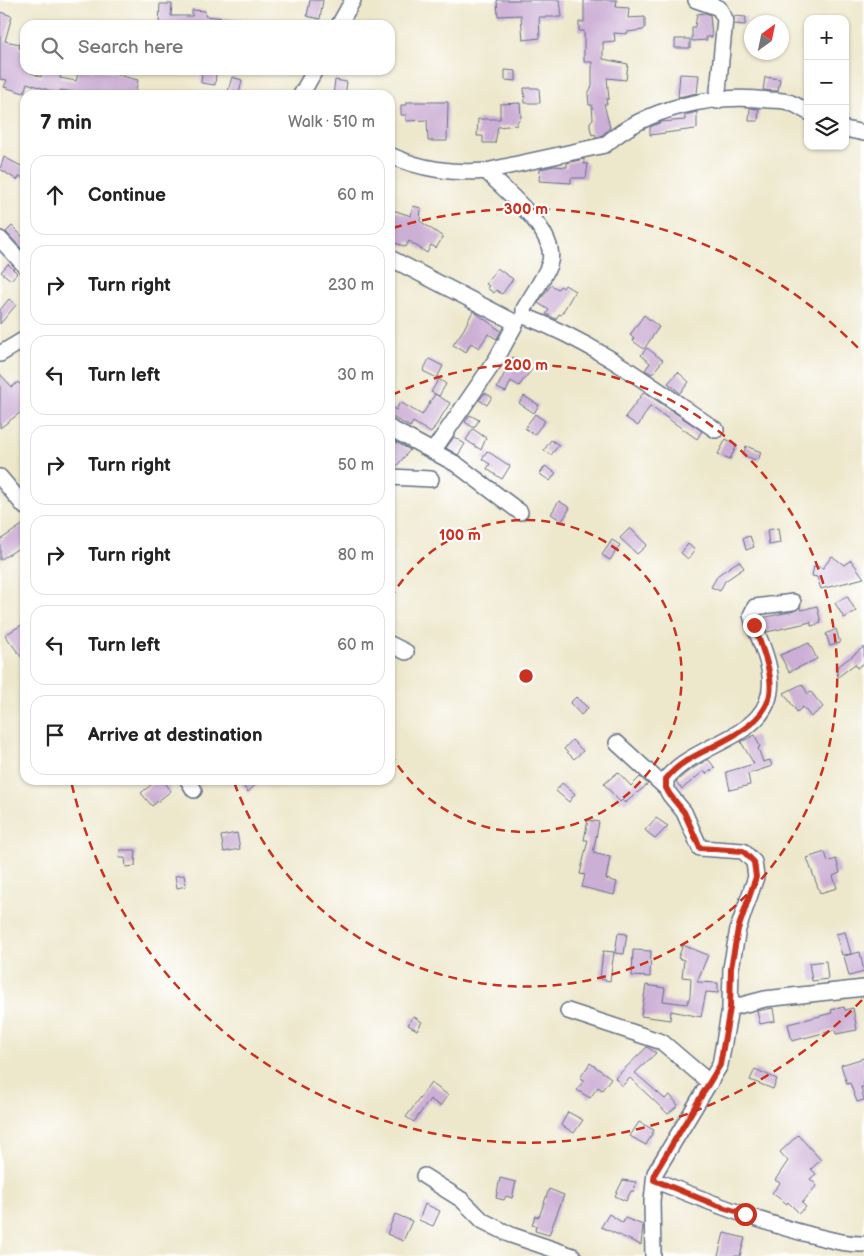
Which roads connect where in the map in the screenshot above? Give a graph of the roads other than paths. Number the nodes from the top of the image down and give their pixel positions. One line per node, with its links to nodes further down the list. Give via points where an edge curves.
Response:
1 (353, 0): 3 (street)
2 (696, 0): 6 (street, via 719,8 725,19)
3 (343, 20)
4 (312, 75): 5 (street)
5 (304, 90)
6 (717, 101): 7 (street, via 751,98 790,102); 11 (street, via 686,104 654,116 620,132 605,145)
7 (804, 110)
8 (849, 130): 9 (street)
9 (864, 133)
10 (395, 157): 11 (street, via 432,168)
11 (486, 171): 17 (street, via 542,228 549,241 549,264 524,309 524,316 600,351)
12 (0, 239): 13 (street)
13 (20, 261)
14 (395, 261): 19 (street, via 516,324 497,358)
15 (20, 342): 16 (street)
16 (0, 354)
17 (716, 430)
18 (395, 431): 19 (street)
19 (433, 451): 24 (street, via 456,464)
20 (395, 477): 22 (street)
21 (0, 478): 23 (street)
22 (431, 479)
23 (20, 501)
24 (520, 512)
25 (793, 602): 29 (street, via 755,607 751,615 769,669 771,694 756,721 694,756 670,774)
26 (395, 646): 27 (street)
27 (406, 652)
28 (617, 742): 29 (street)
29 (666, 788): 31 (street, via 684,812 700,848 743,851 756,867 756,877 738,929 731,968)
30 (864, 988): 31 (street, via 764,999)
31 (730, 1008): 33 (street, via 720,1065)
32 (568, 1011): 33 (street, via 662,1042)
33 (710, 1083): 35 (street, via 655,1173)
34 (424, 1176): 37 (street, via 462,1200 483,1221 511,1235)
35 (654, 1180): 36 (street, via 779,1227 843,1243); 38 (street)
36 (864, 1244)
37 (573, 1256)
38 (653, 1256)

